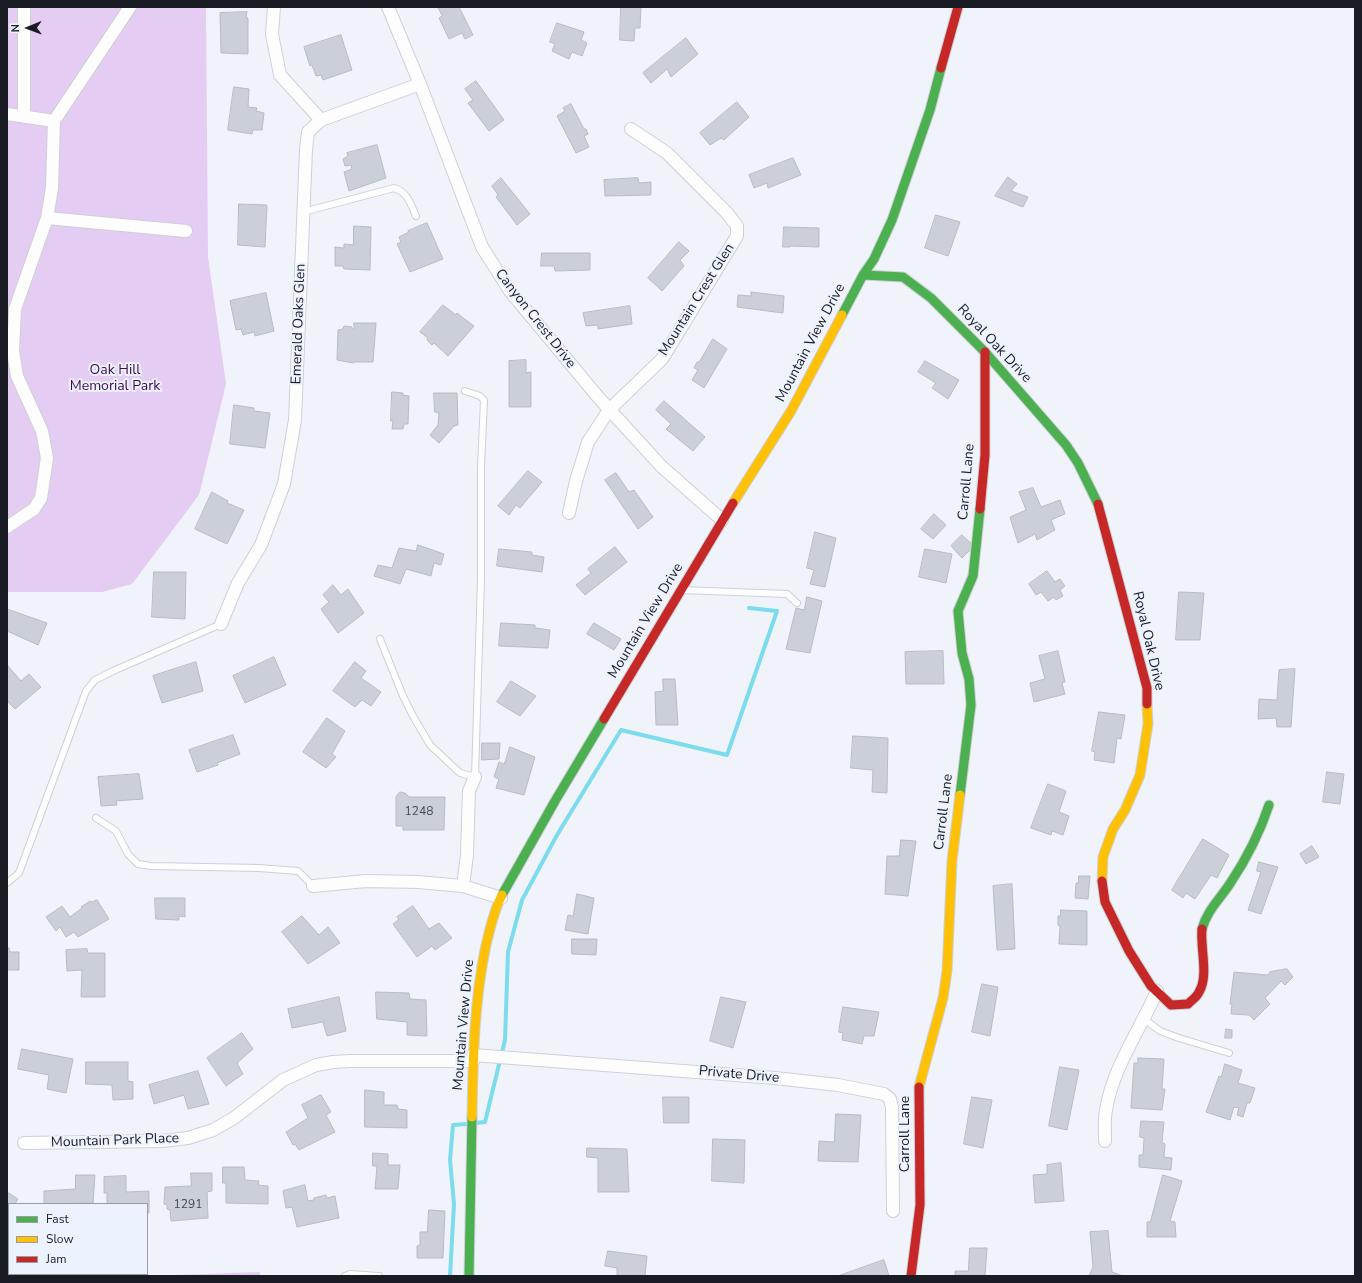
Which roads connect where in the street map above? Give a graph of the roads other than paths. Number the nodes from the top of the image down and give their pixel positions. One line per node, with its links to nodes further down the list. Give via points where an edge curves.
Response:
1 (24, 7): 8 (street)
2 (130, 7): 10 (street)
3 (274, 7): 9 (street, via 272,34 280,75)
4 (388, 7): 6 (street, Canyon Crest Drive)
5 (958, 7): 16 (street, Mountain View Drive, via 930,110 892,220 874,259)
6 (420, 84): 9 (street, Emerald Oaks Glen); 19 (street, Canyon Crest Drive, via 482,247 510,291)
7 (7, 114): 8 (street)
8 (24, 117): 10 (street)
9 (321, 120): 12 (street, Emerald Oaks Glen, via 308,132)
10 (54, 121): 14 (street, via 52,188)
11 (631, 129): 19 (street, Mountain Crest Glen, via 667,153 727,214 737,226 737,236 662,359)
12 (303, 212): 13 (lane, via 394,188 408,197); 25 (street, Emerald Oaks Glen, via 295,420 284,484 261,545 238,583)
13 (416, 216)
14 (47, 218): 15 (street); 22 (street, via 15,309 13,351 17,376 42,431 48,458 42,498 34,509)
15 (186, 231)
16 (863, 275): 17 (street, Royal Oak Drive, via 903,277 931,298); 21 (street, Mountain View Drive, via 792,411)
17 (985, 352): 34 (street, Royal Oak Drive, via 1066,445 1078,463 1103,521 1147,688 1148,724 1140,775 1125,810 1113,829 1103,857 1102,882 1105,902 1129,951); 44 (street, Carroll Lane, via 985,455 973,576 958,611 971,705 952,861 947,971 943,998 920,1087 920,1205)
18 (465, 391): 27 (lane, via 484,400 485,413 481,466 481,578)
19 (609, 410): 20 (street, Mountain Crest Glen, via 588,442); 21 (street, Canyon Crest Drive, via 661,466)
20 (569, 513)
21 (722, 520): 23 (street, Mountain View Drive)
22 (7, 527)
23 (681, 590): 24 (lane, via 788,594); 33 (street, Mountain View Drive)
24 (797, 603)
25 (221, 624): 30 (lane, via 95,680 86,691 19,873)
26 (380, 639): 27 (lane, via 403,696 430,745 460,773)
27 (475, 777): 32 (street, via 469,791 467,856)
28 (1269, 805): 34 (street, Royal Oak Drive, via 1254,844 1204,921 1201,935 1203,982 1199,993 1188,1004 1171,1005)
29 (96, 818): 31 (lane, via 116,831 128,854 138,864 298,871)
30 (7, 883)
31 (313, 886): 32 (street, via 366,880)
32 (462, 886): 33 (street)
33 (501, 898): 37 (street, Mountain View Drive, via 490,929 481,970)
34 (1157, 991): 35 (street)
35 (1144, 1019): 36 (lane, via 1160,1031); 38 (street, via 1119,1067 1111,1089 1106,1111)
36 (1229, 1052)
37 (473, 1058): 39 (street, Mountain Park Place, via 350,1061 316,1065 283,1080 234,1118 213,1130 188,1138 162,1141); 40 (street, Private Drive, via 775,1078 854,1087 884,1094 890,1099 892,1107); 43 (street, Mountain View Drive)
38 (1105, 1141)
39 (24, 1143)
40 (893, 1211)
41 (345, 1276): 42 (lane)
42 (379, 1276)
43 (469, 1276)
44 (911, 1276)

